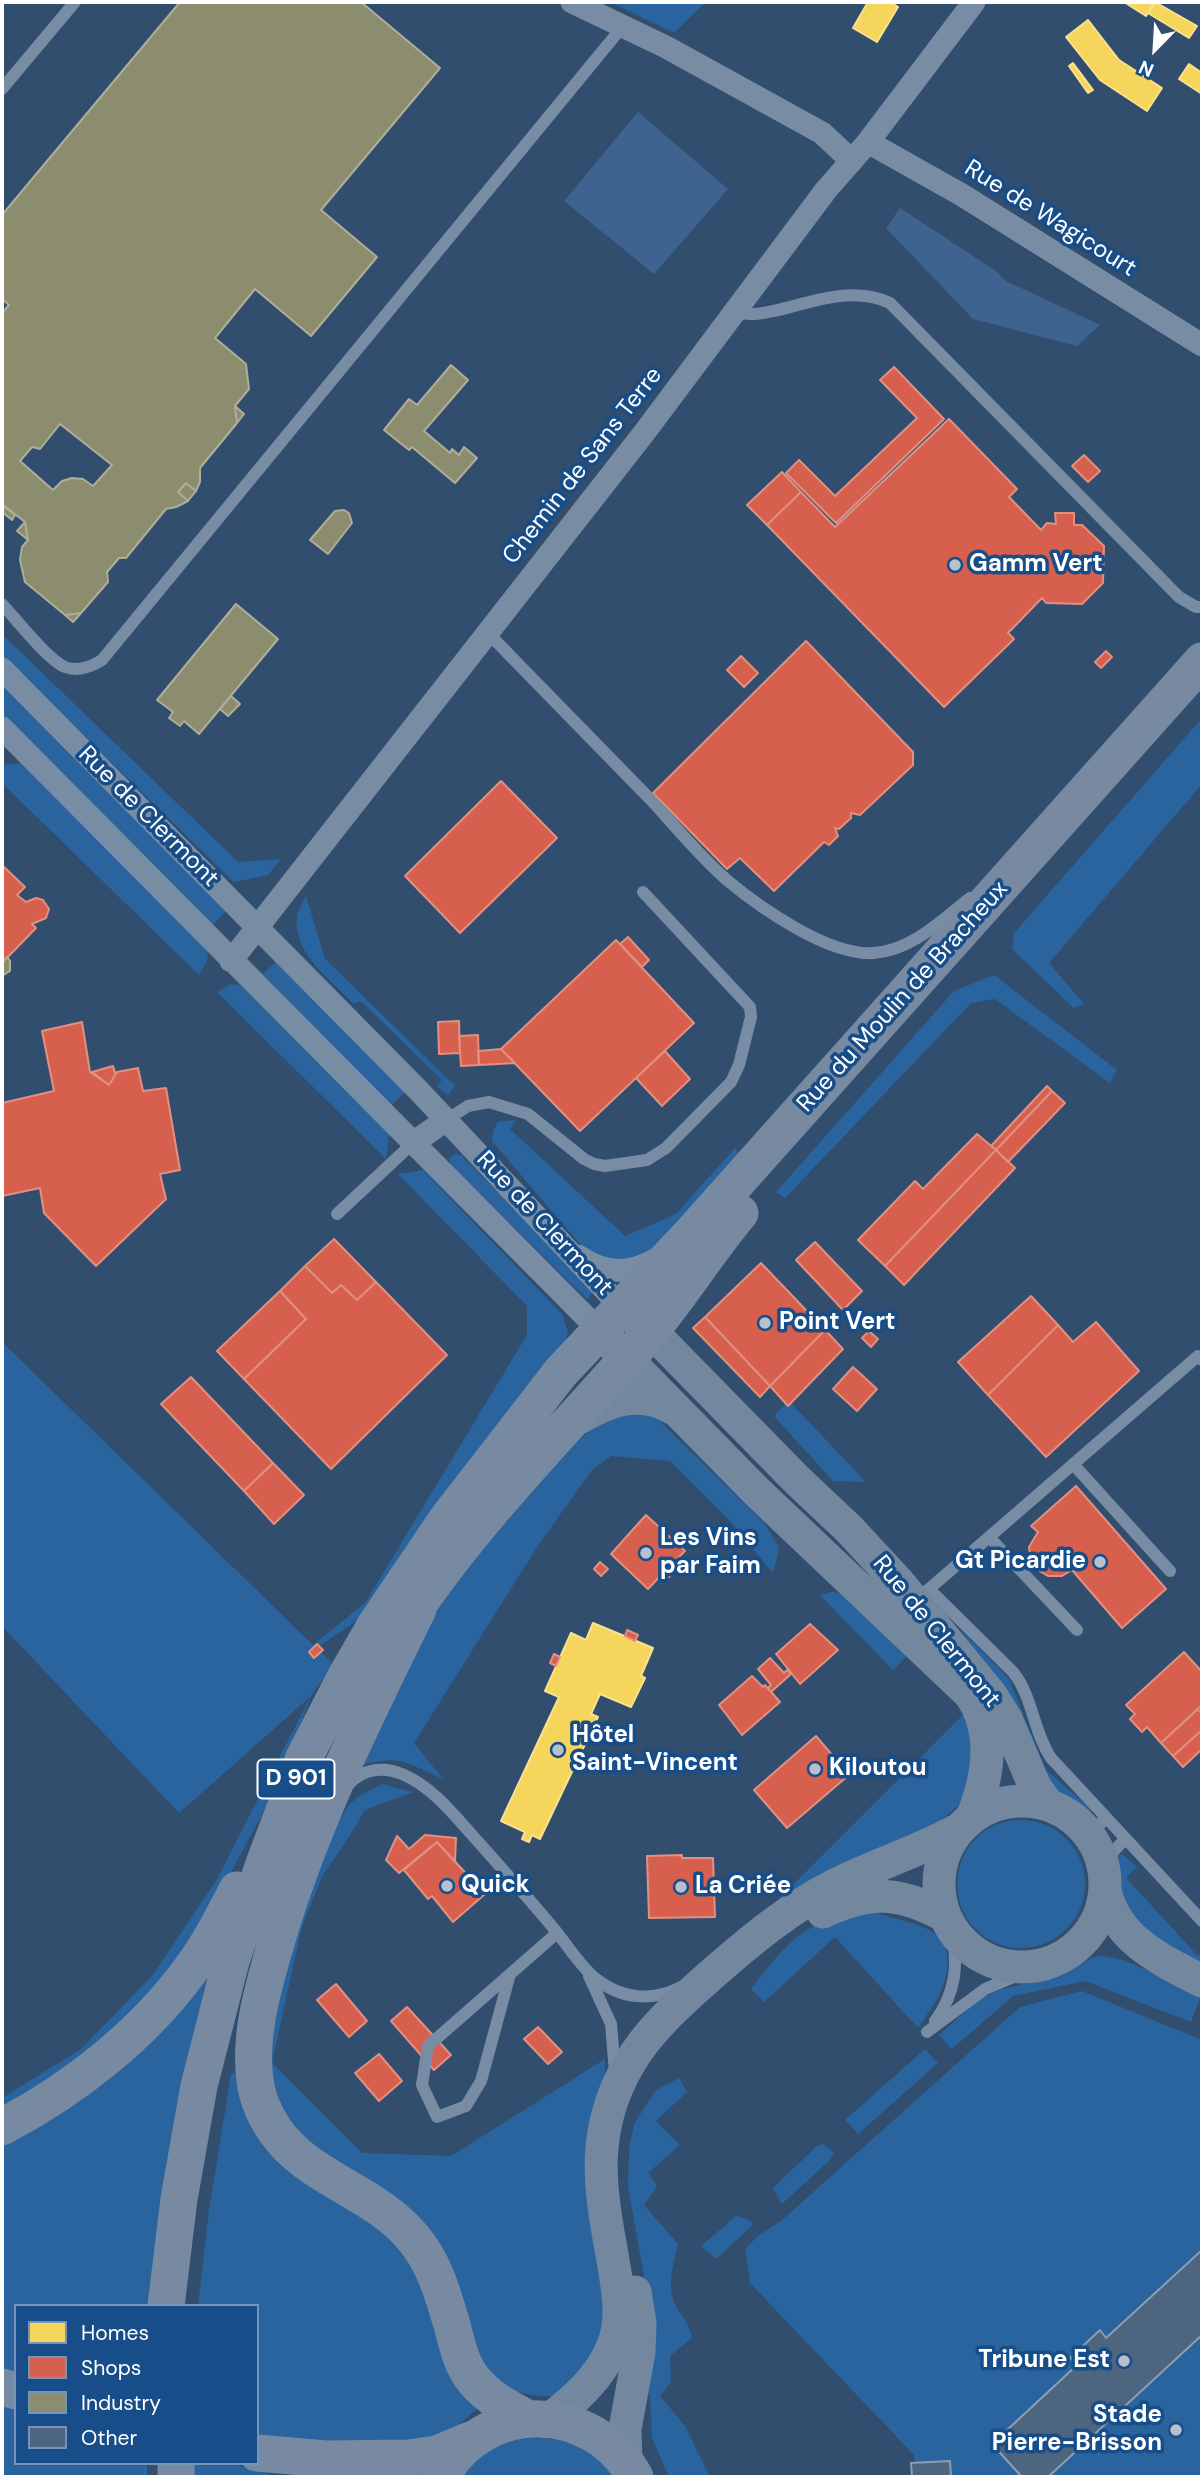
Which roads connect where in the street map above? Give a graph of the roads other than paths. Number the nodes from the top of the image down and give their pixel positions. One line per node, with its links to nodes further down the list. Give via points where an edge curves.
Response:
1 (75, 2): 5 (lane)
2 (572, 2): 4 (street)
3 (974, 2): 6 (street, Chemin de Sans Terre)
4 (623, 26): 7 (street, via 822,133); 10 (lane, via 102,660 86,668 64,666)
5 (2, 89)
6 (868, 142): 7 (street, Chemin de Sans Terre); 9 (street, Rue de Wagicourt, via 962,195)
7 (852, 161): 8 (street, Chemin de Sans Terre)
8 (735, 311): 11 (lane, via 759,314 854,294 890,303 1179,597); 12 (street, Chemin de Sans Terre)
9 (1202, 345)
10 (2, 604)
11 (1202, 607)
12 (487, 632): 17 (lane, via 728,881 793,927 833,947 877,953 903,945 930,930); 19 (street, Chemin de Sans Terre)
13 (1202, 661): 17 (main road, Rue du Moulin de Bracheux)
14 (2, 669): 19 (street, Rue de Clermont)
15 (1202, 694): 27 (main road, Rue du Moulin de Bracheux, via 778,1168)
16 (2, 728): 20 (street, Rue de Clermont)
17 (1041, 842): 24 (main road, Rue du Moulin de Bracheux)
18 (643, 892): 21 (lane, via 750,1007 731,1083 661,1152 629,1163 589,1163 534,1118 489,1102)
19 (258, 928): 20 (street, Chemin de Sans Terre); 21 (street, Rue de Clermont)
20 (232, 961): 22 (street, Rue de Clermont)
21 (446, 1120): 22 (street); 25 (street, Rue de Clermont)
22 (413, 1143): 23 (lane); 26 (street, Rue de Clermont)
23 (337, 1214)
24 (688, 1237): 25 (street, via 648,1264 629,1270 595,1265); 26 (main road, Rue du Moulin de Bracheux)
25 (565, 1245): 26 (street, Rue de Clermont)
26 (610, 1319): 27 (main road, Rue de Clermont); 28 (main road, Rue de Clermont); 39 (main road, D 901, via 535,1403 421,1556 376,1624)
27 (651, 1331): 28 (main road, Rue du Moulin de Bracheux); 33 (main road, Rue de Clermont, via 782,1465)
28 (627, 1359): 30 (main road, Rue de Clermont); 31 (main road, D 901)
29 (1202, 1360): 32 (lane, via 1198,1356)
30 (681, 1413): 31 (main road, via 654,1401 625,1398 596,1407); 33 (main road, Rue de Clermont, via 756,1491)
31 (566, 1426): 37 (main road, D 901)
32 (1073, 1464): 34 (lane); 35 (lane)
33 (828, 1535): 36 (main road, Rue de Clermont, via 883,1565); 41 (main road, Rue de Clermont, via 975,1702 986,1727 988,1754 981,1795)
34 (989, 1537): 36 (lane); 38 (lane)
35 (1170, 1572)
36 (921, 1595): 40 (main road, Rue de Clermont, via 1006,1719 1035,1787); 42 (lane, via 1013,1672 1024,1688 1044,1747)
37 (424, 1597): 45 (main road, via 344,1761); 57 (main road, D 901, via 338,1737 264,1913 218,2073)
38 (1077, 1630)
39 (304, 1758): 55 (main road, via 212,1937 177,1987 108,2056 42,2105); 56 (main road, D 901, via 247,1914 213,2027 189,2140)
40 (1048, 1805): 41 (main road, via 1013,1801); 42 (main road)
41 (967, 1822): 47 (main road, via 949,1843 940,1870 939,1888); 49 (main road, via 832,1886)
42 (1094, 1823): 43 (lane); 44 (main road)
43 (1125, 1839): 44 (lane, via 1110,1855); 46 (lane)
44 (1105, 1882): 50 (main road, via 1093,1928); 53 (main road, via 1112,1914 1132,1938)
45 (293, 1886): 48 (lane, via 343,1791 359,1775 376,1770 399,1772 435,1795); 58 (main road, via 264,1985 255,2039 254,2080 264,2112 295,2153 380,2207 415,2239 438,2280 469,2373 490,2396)
46 (1202, 1921)
47 (948, 1923): 50 (main road, via 971,1950 995,1963 1014,1967); 50 (lane, via 956,1954 953,1985 927,2032 985,1989); 62 (main road, via 909,1899 887,1895 862,1897 818,1914 763,1952 685,2018 640,2073 624,2110 616,2162 618,2204 640,2323 625,2429)
48 (557, 1933): 51 (lane); 52 (lane)
49 (749, 1943): 51 (lane, via 684,1984 653,1997 623,1993); 54 (main road, via 645,2040)
50 (1056, 1958): 53 (main road, via 1095,1945 1117,1947)
51 (586, 1970): 54 (lane, via 613,2034 615,2071)
52 (510, 1974): 52 (lane, via 428,2046 422,2085 437,2117 466,2106 481,2081)
53 (1196, 1977)
54 (610, 2107): 58 (main road, via 600,2164 619,2301 617,2331 611,2351 578,2395)
55 (2, 2127)
56 (166, 2304)
57 (183, 2304)
58 (539, 2419): 59 (main road, via 504,2424); 62 (main road, via 586,2430 605,2442)
59 (480, 2435): 60 (main road, via 443,2451 408,2458); 64 (main road, via 460,2451)
60 (259, 2453)
61 (259, 2454): 63 (main road)
62 (630, 2470)
63 (348, 2477)
64 (441, 2477)

